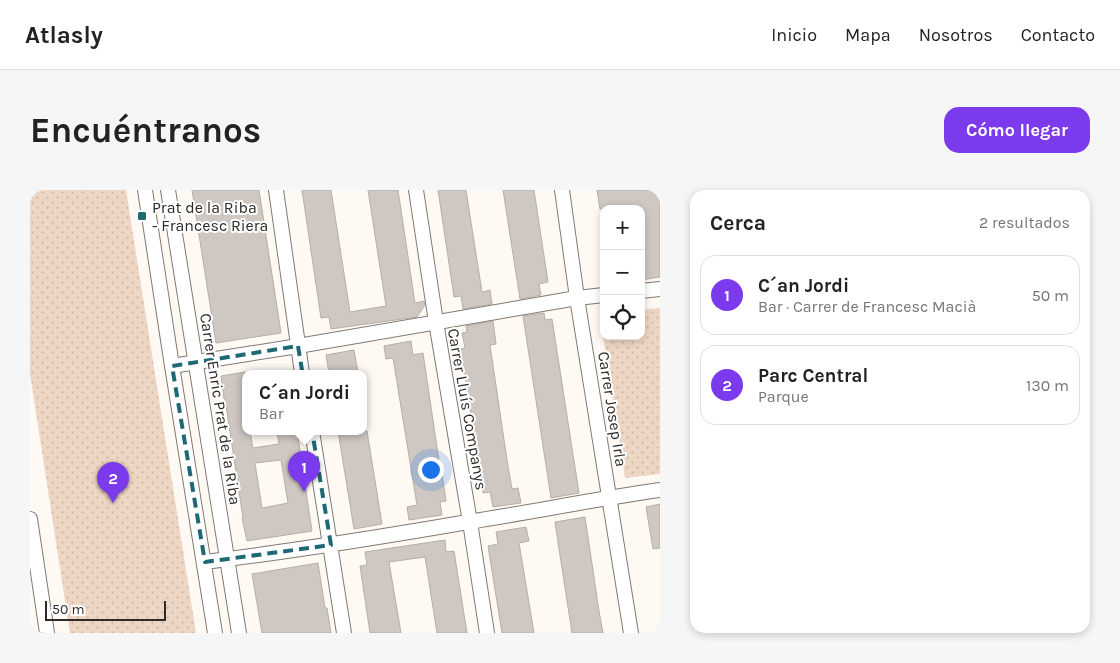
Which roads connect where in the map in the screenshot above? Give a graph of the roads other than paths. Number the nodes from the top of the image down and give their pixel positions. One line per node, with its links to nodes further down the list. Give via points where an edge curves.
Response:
1 (145, 190): 13 (street)
2 (168, 190): 12 (street, Carrer Enric Prat de la Riba)
3 (276, 190): 11 (street)
4 (416, 190): 10 (street, Carrer Lluís Companys)
5 (562, 190): 9 (street, Carrer Josep Irla)
6 (660, 289): 7 (street)
7 (645, 291)
8 (600, 295): 9 (street)
9 (578, 298): 10 (street); 17 (street, Carrer Josep Irla)
10 (436, 322): 11 (street); 18 (street, Carrer Lluís Companys)
11 (298, 346): 12 (street); 14 (street)
12 (196, 362): 13 (street); 21 (street, Carrer Enric Prat de la Riba)
13 (172, 366): 22 (street)
14 (302, 370)
15 (313, 435): 20 (street)
16 (660, 490): 17 (street)
17 (610, 497): 18 (street); 28 (street, Carrer Josep Irla)
18 (470, 522): 20 (street); 27 (street, Carrer Lluís Companys)
19 (30, 523): 23 (street)
20 (331, 545): 21 (street); 26 (street)
21 (228, 559): 22 (street); 25 (street, Carrer Enric Prat de la Riba)
22 (205, 562): 24 (street)
23 (48, 633)
24 (216, 633)
25 (239, 633)
26 (344, 633)
27 (487, 633)
28 (631, 633)

